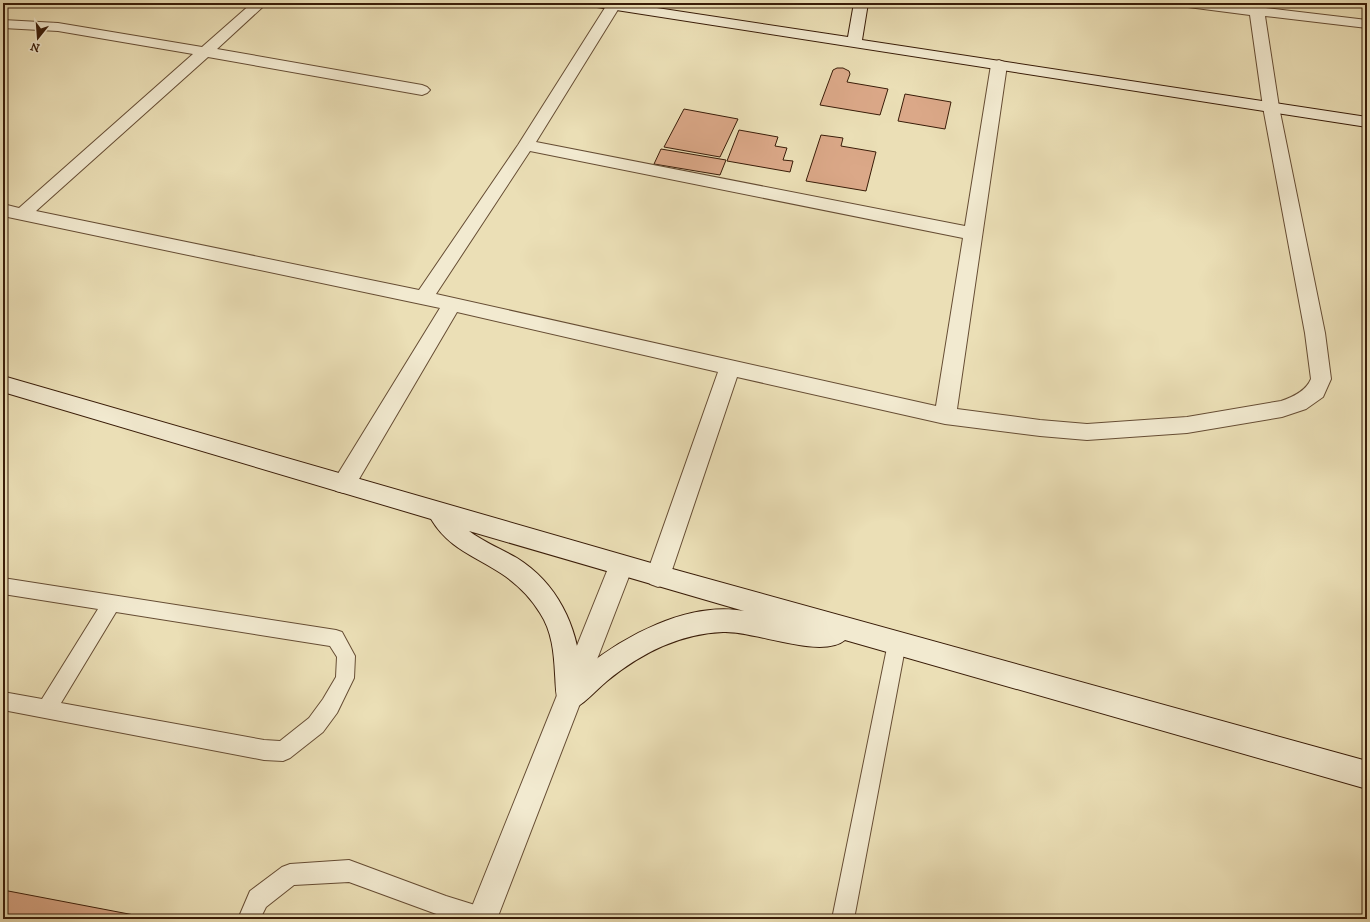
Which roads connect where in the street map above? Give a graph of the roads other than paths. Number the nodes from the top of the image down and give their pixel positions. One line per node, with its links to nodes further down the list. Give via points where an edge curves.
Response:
1 (260, 3): 11 (street)
2 (597, 3): 5 (street)
3 (861, 3): 10 (street)
4 (1188, 3): 6 (street)
5 (614, 4): 10 (street); 16 (street)
6 (1235, 6): 7 (street)
7 (1257, 12): 9 (street); 14 (street)
8 (3, 24): 11 (street, via 58,27)
9 (1367, 24)
10 (854, 42): 12 (street)
11 (207, 52): 13 (street); 17 (street)
12 (999, 65): 14 (street); 18 (street)
13 (422, 90)
14 (1271, 107): 15 (street); 23 (street, via 1315,333 1321,379 1316,391 1299,403 1282,409 1187,425 1087,432)
15 (1367, 122)
16 (526, 145): 18 (street); 19 (street)
17 (9, 213): 19 (street)
18 (974, 234): 23 (street)
19 (424, 298): 20 (street)
20 (452, 305): 21 (street); 24 (street)
21 (730, 368): 23 (street); 27 (street)
22 (3, 384): 24 (street)
23 (945, 416)
24 (344, 484): 25 (street)
25 (439, 512): 26 (street); 32 (street, via 445,523 464,541 504,563 545,599 564,640)
26 (621, 566): 27 (street); 32 (street)
27 (658, 576): 30 (street)
28 (3, 586): 29 (lane)
29 (111, 603): 34 (lane); 34 (lane, via 336,638 346,656 345,678 316,725 283,751 264,750)
30 (847, 629): 31 (street); 32 (street, via 820,635 734,621 708,622 684,627 637,645 616,658)
31 (897, 643): 35 (street); 38 (lane)
32 (569, 698): 36 (street)
33 (3, 701): 34 (lane)
34 (47, 709)
35 (1367, 775)
36 (482, 918): 37 (lane, via 348,871 290,875 258,899)
37 (249, 919)
38 (843, 919)

